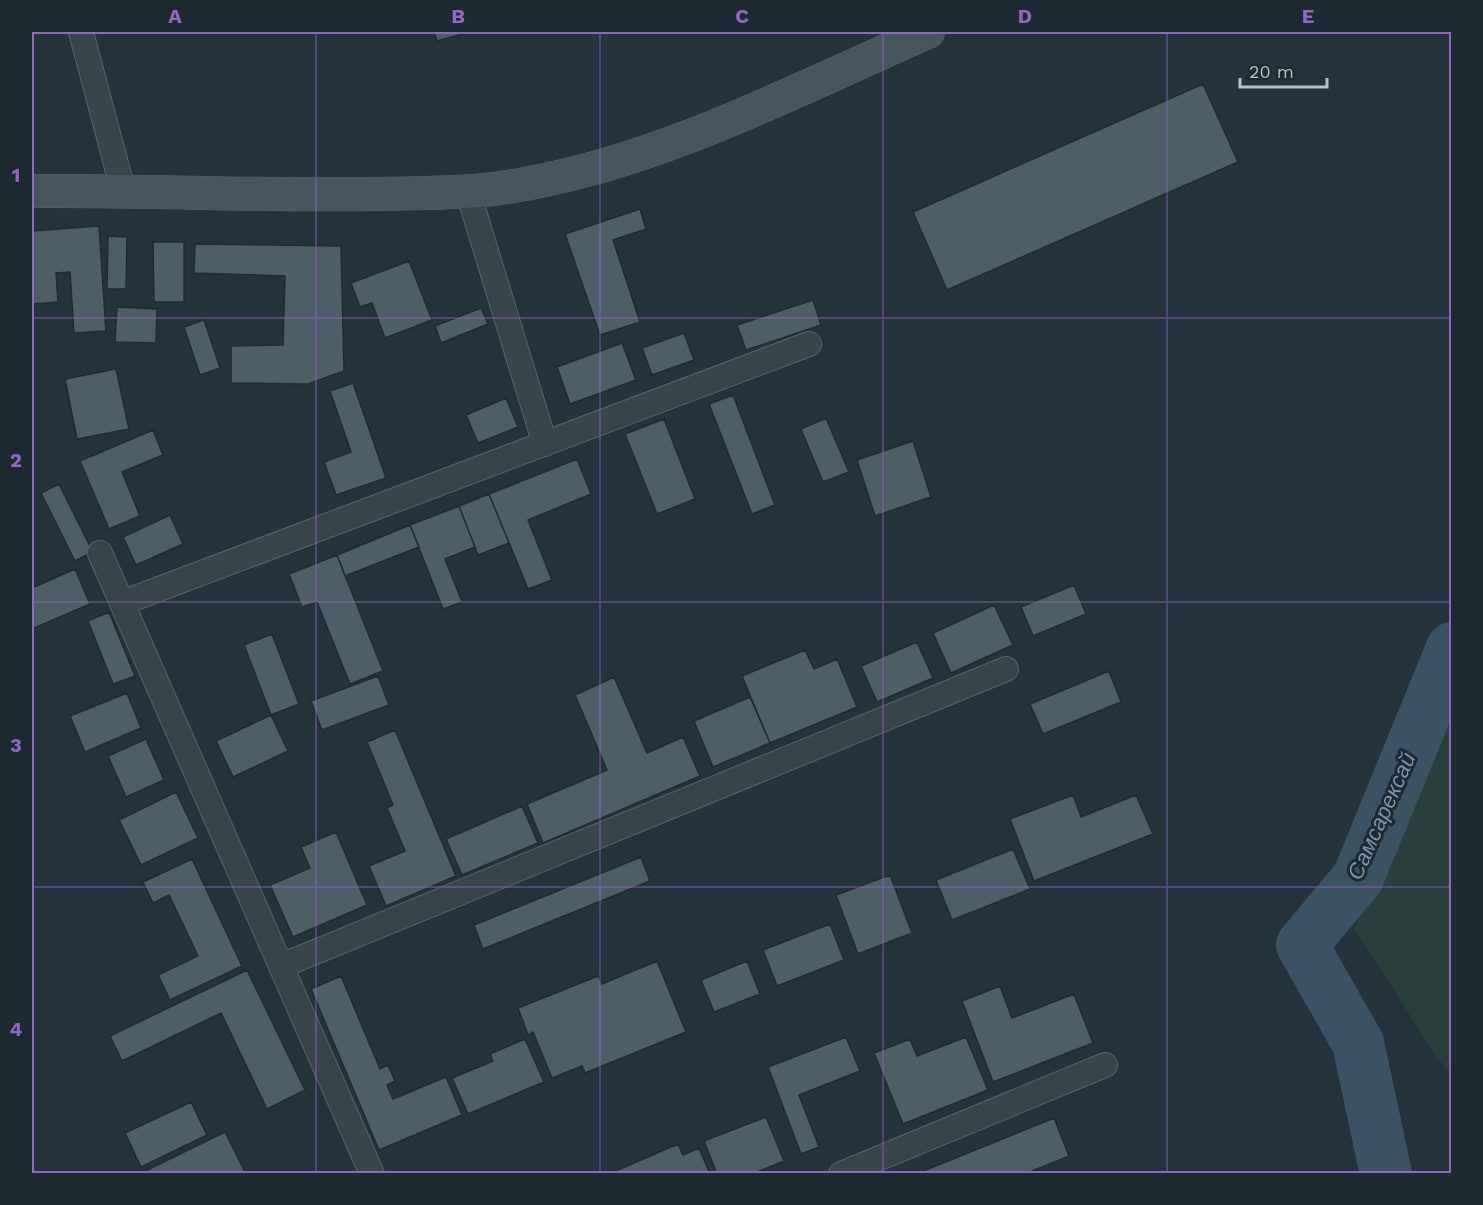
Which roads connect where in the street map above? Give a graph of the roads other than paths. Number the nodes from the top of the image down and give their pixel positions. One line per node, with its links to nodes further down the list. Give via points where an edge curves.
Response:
1 (81, 32): 3 (street)
2 (928, 32): 5 (main road, via 688,138 635,157 546,180)
3 (123, 190): 4 (main road); 5 (main road, via 301,195)
4 (32, 191)
5 (468, 192): 7 (street)
6 (809, 344): 7 (street)
7 (545, 444): 9 (street)
8 (100, 553): 9 (street)
9 (122, 603): 11 (street)
10 (1006, 669): 11 (street)
11 (281, 966): 13 (street)
12 (1105, 1065): 14 (street)
13 (372, 1173)
14 (841, 1173)

